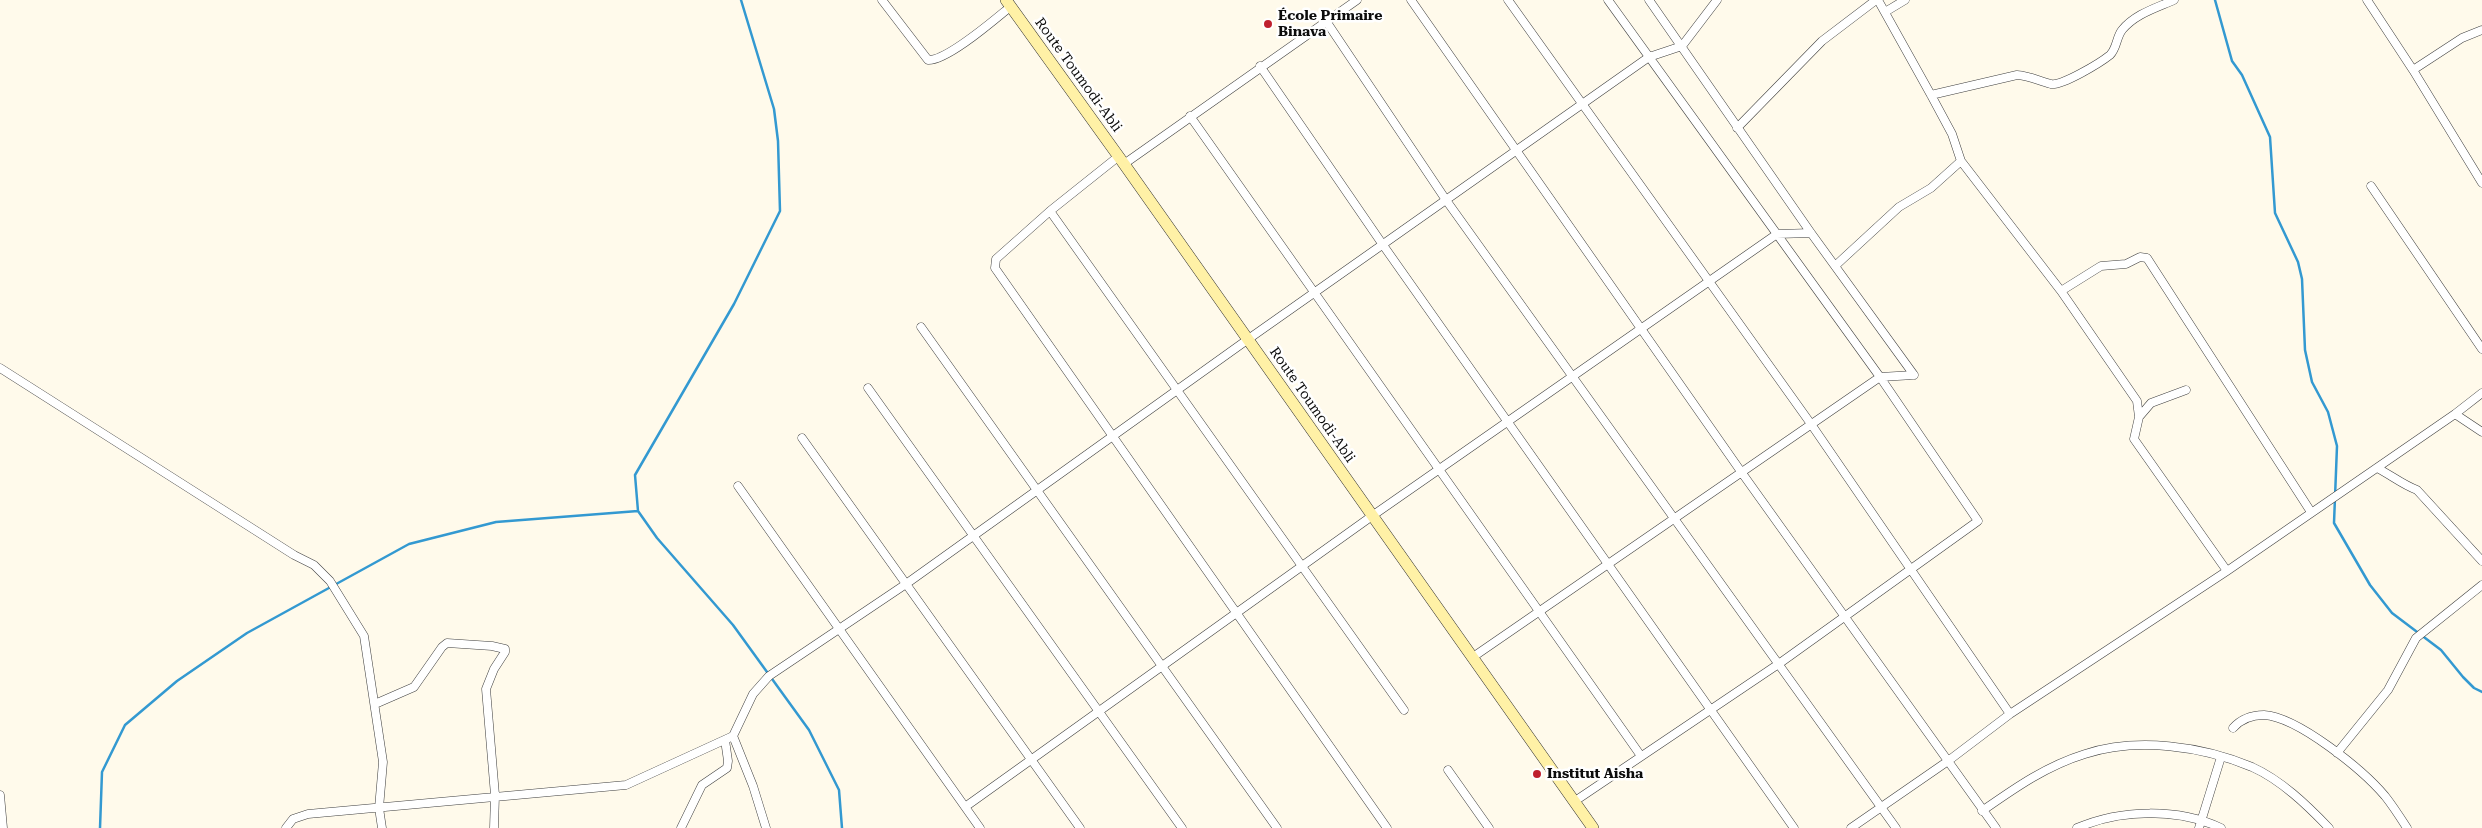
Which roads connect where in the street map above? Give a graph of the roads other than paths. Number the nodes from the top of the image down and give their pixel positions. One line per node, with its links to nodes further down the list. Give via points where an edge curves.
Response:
1 (882, 0): 12 (street, via 928,60 933,61 959,47)
2 (1357, 0): 14 (street)
3 (1410, 0): 24 (street)
4 (1508, 0): 21 (street)
5 (1608, 0): 17 (street)
6 (1649, 0): 16 (street)
7 (1717, 0): 16 (street)
8 (1877, 0): 13 (street); 23 (street, via 1822,41)
9 (1904, 0): 13 (street)
10 (2174, 0): 20 (street, via 2134,19 2121,32 2110,55 2062,83 2052,84 2031,76 2017,75)
11 (2366, 0): 19 (street)
12 (1008, 4): 25 (street, Route Toumodi-Abli)
13 (1885, 12): 20 (street)
14 (1326, 22): 18 (street); 29 (street)
15 (2482, 30): 19 (street, via 2462,38)
16 (1682, 46): 17 (street); 23 (street)
17 (1649, 57): 21 (street); 32 (street)
18 (1260, 66): 22 (street); 33 (street)
19 (2412, 70): 27 (street)
20 (1931, 95): 26 (street, via 1952,134)
21 (1582, 104): 24 (street); 35 (street)
22 (1190, 116): 25 (street); 37 (street)
23 (1738, 128): 31 (street)
24 (1517, 152): 29 (street); 39 (street)
25 (1122, 160): 30 (street); 40 (street, Route Toumodi-Abli)
26 (1961, 161): 34 (street, via 1931,188 1900,207); 36 (street)
27 (2482, 182)
28 (2371, 186): 41 (street)
29 (1446, 200): 33 (street); 43 (street)
30 (1050, 211): 46 (street); 54 (street, via 996,259 995,268)
31 (1811, 233): 32 (street); 34 (street)
32 (1777, 234): 35 (street); 44 (street)
33 (1383, 245): 37 (street); 51 (street)
34 (1835, 266): 44 (street, via 1914,375)
35 (1709, 281): 39 (street); 52 (street)
36 (2061, 291): 50 (street, via 2136,401); 61 (street, via 2101,266 2146,258)
37 (1315, 292): 40 (street); 57 (street)
38 (921, 327): 60 (street)
39 (1641, 329): 43 (street); 58 (street)
40 (1247, 340): 46 (street); 62 (street, Route Toumodi-Abli)
41 (2482, 349)
42 (0, 368): 79 (street, via 314,565 330,581 364,636)
43 (1573, 376): 51 (street); 63 (street)
44 (1880, 378): 52 (street); 68 (street, via 1978,521)
45 (868, 388): 64 (street)
46 (1177, 390): 54 (street); 67 (street)
47 (2186, 390): 50 (street, via 2151,403)
48 (2482, 393): 49 (street)
49 (2455, 414): 53 (street); 56 (street)
50 (2139, 417): 69 (street, via 2134,439)
51 (1508, 422): 57 (street); 66 (street)
52 (1811, 424): 58 (street); 68 (street)
53 (2482, 432)
54 (1112, 437): 60 (street); 73 (street)
55 (802, 438): 70 (street)
56 (2377, 468): 61 (street); 65 (street, via 2417,490)
57 (1440, 469): 62 (street); 72 (street)
58 (1742, 473): 63 (street); 74 (street)
59 (738, 486): 75 (street)
60 (1037, 490): 64 (street); 78 (street)
61 (2311, 512): 69 (street)
62 (1372, 516): 67 (street); 76 (street, Route Toumodi-Abli)
63 (1676, 518): 66 (street); 77 (street)
64 (975, 535): 70 (street); 81 (street)
65 (2482, 561)
66 (1608, 565): 72 (street); 80 (street)
67 (1302, 566): 73 (street); 82 (street)
68 (1909, 569): 74 (street); 83 (street)
69 (2227, 571): 83 (street)
70 (906, 584): 75 (street); 90 (street)
71 (2482, 585): 87 (street, via 2416,638 2388,690)
72 (1541, 611): 76 (street); 88 (street)
73 (1236, 614): 78 (street); 111 (street)
74 (1845, 617): 77 (street); 91 (street)
75 (840, 629): 85 (street, via 760,685); 96 (street)
76 (1473, 657): 95 (street, Route Toumodi-Abli)
77 (1780, 663): 80 (street); 97 (street)
78 (1162, 666): 81 (street); 110 (street)
79 (375, 704): 94 (street, via 414,687 444,645 455,643 505,649 486,689); 98 (street, via 383,770)
80 (1710, 708): 88 (street); 114 (street)
81 (1099, 710): 90 (street); 109 (street)
82 (1404, 710)
83 (2010, 714): 91 (street)
84 (2233, 728): 87 (street, via 2251,717 2273,717 2302,730)
85 (733, 736): 86 (street); 106 (street)
86 (725, 740): 94 (street, via 626,785); 105 (street, via 727,768 702,785)
87 (2337, 753): 121 (street, via 2384,796)
88 (1641, 756): 95 (street)
89 (2221, 757): 99 (street, via 2169,747 2110,748 2085,754 2029,778); 100 (street); 120 (street, via 2252,768 2276,782 2299,798)
90 (1031, 760): 96 (street); 108 (street)
91 (1948, 761): 97 (street); 99 (street)
92 (1448, 770): 112 (street)
93 (0, 795): 101 (street)
94 (494, 795): 98 (street); 104 (street)
95 (1575, 801): 113 (street, Route Toumodi-Abli)
96 (965, 807): 107 (street)
97 (1881, 807): 115 (street); 116 (street)
98 (379, 808): 102 (street, via 308,814 293,819); 103 (street)
99 (1982, 811): 117 (street)
100 (2200, 824): 118 (street, via 2151,813 2099,819); 119 (street)
101 (3, 828)
102 (286, 828)
103 (382, 828)
104 (494, 828)
105 (681, 828)
106 (766, 828)
107 (980, 828)
108 (1080, 828)
109 (1182, 828)
110 (1277, 828)
111 (1387, 828)
112 (1489, 828)
113 (1593, 828)
114 (1794, 828)
115 (1851, 828)
116 (1896, 828)
117 (1996, 828)
118 (2078, 828)
119 (2221, 828)
120 (2329, 828)
121 (2407, 828)

